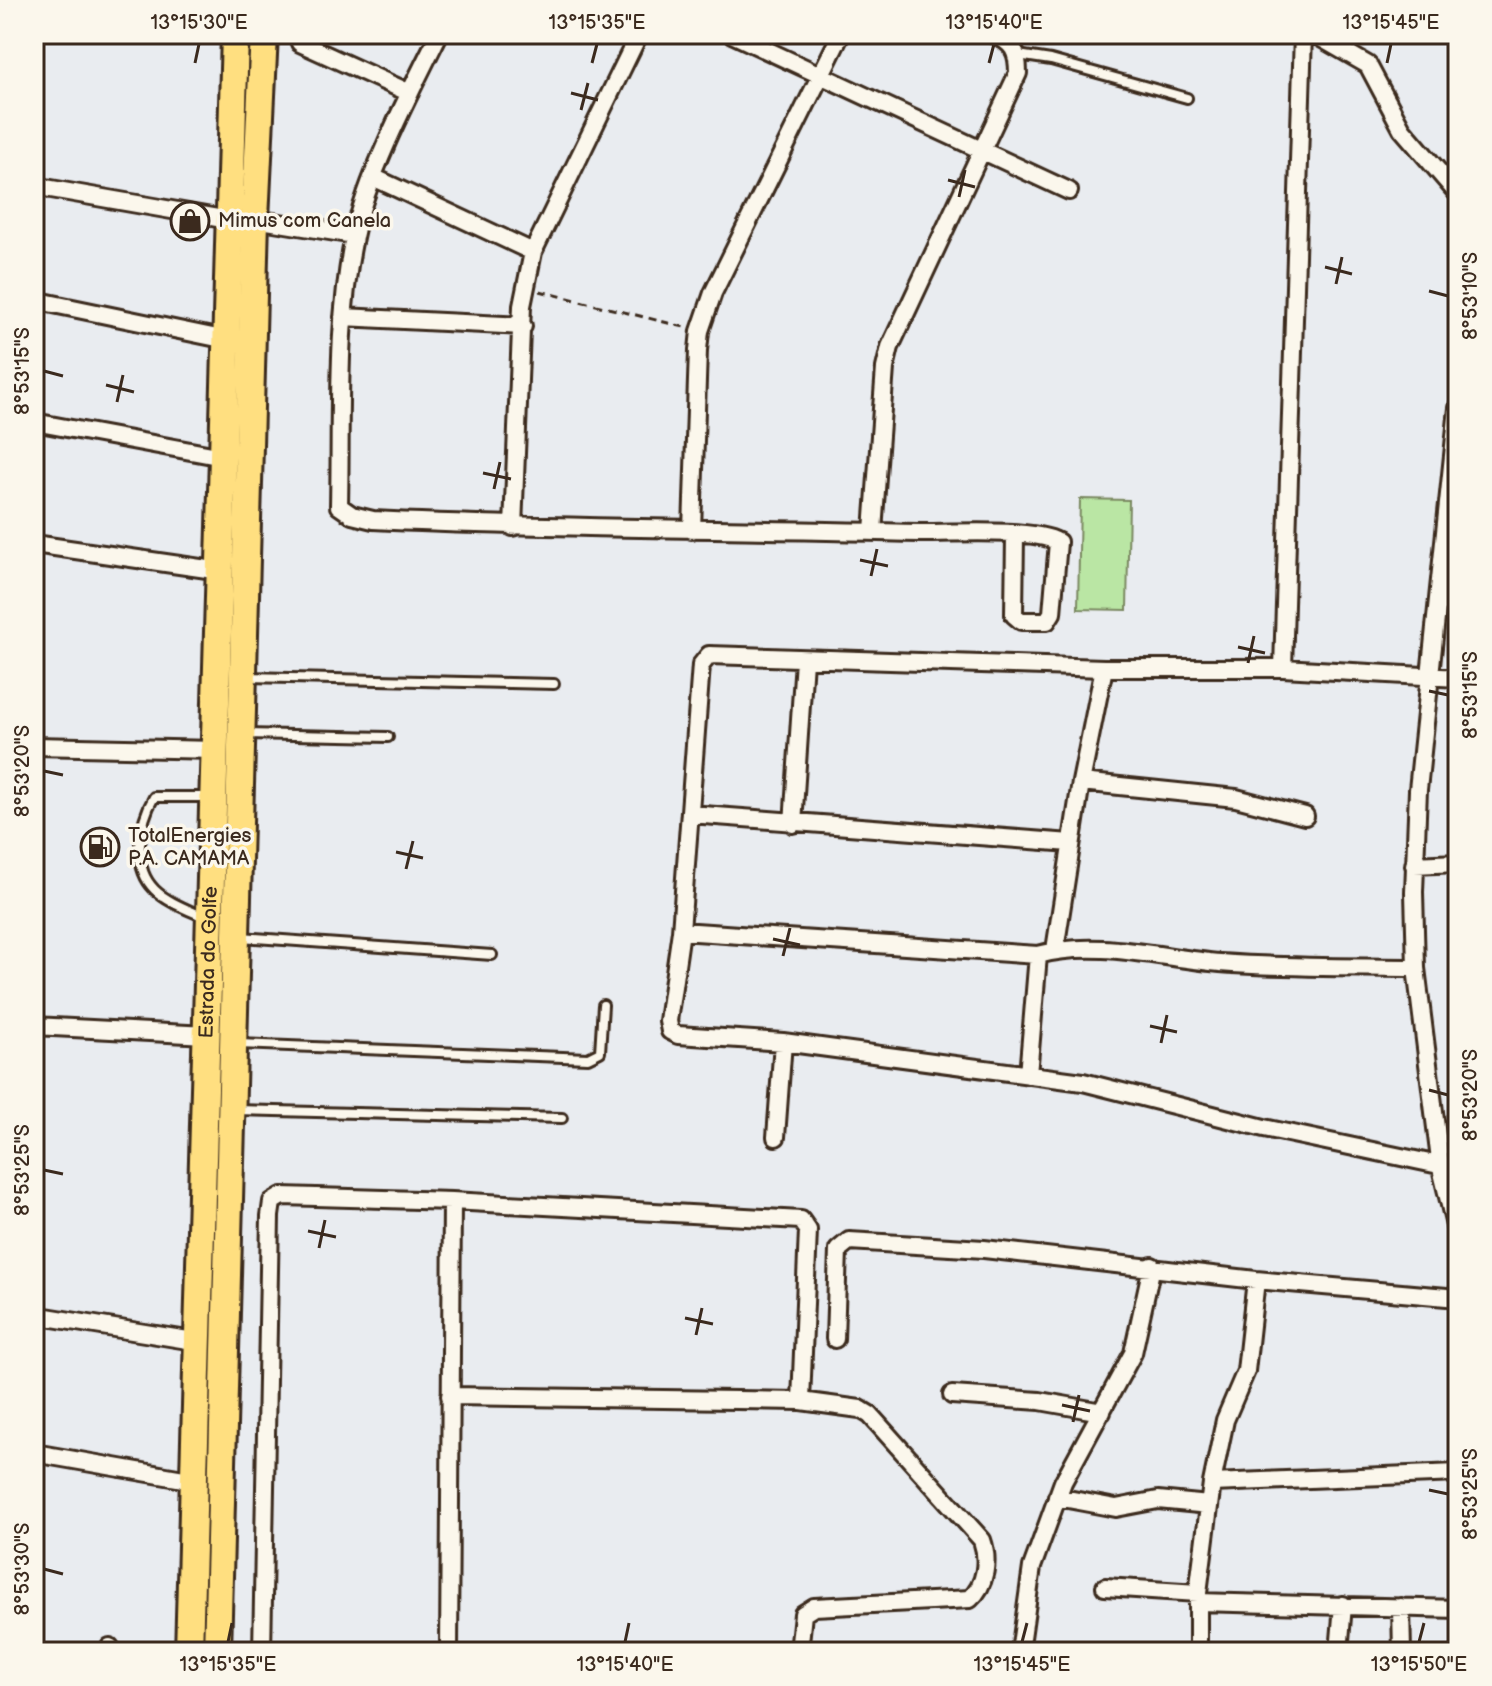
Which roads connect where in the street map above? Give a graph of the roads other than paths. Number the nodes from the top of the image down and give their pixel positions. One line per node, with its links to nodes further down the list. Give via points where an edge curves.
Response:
1 (235, 34): 21 (highway, Estrada do Golfe)
2 (264, 34): 20 (highway, Estrada do Golfe)
3 (439, 34): 13 (street)
4 (639, 34): 23 (street)
5 (732, 34): 12 (street)
6 (841, 34): 12 (street)
7 (994, 34): 11 (street, via 1009,41)
8 (1303, 34): 39 (street)
9 (1314, 34): 19 (street, via 1368,65 1402,129)
10 (300, 43): 13 (street)
11 (1018, 55): 14 (lane); 15 (street, via 1018,73)
12 (820, 77): 15 (street); 32 (street, via 713,293 700,331)
13 (410, 93): 16 (street)
14 (1187, 98)
15 (981, 151): 18 (street); 33 (street, via 890,347)
16 (375, 178): 22 (street); 23 (street)
17 (34, 186): 21 (street)
18 (1069, 191)
19 (1458, 194)
20 (255, 219): 22 (street); 40 (highway, Estrada do Golfe)
21 (229, 220): 27 (highway, Estrada do Golfe)
22 (354, 235): 25 (street)
23 (533, 252): 26 (street)
24 (34, 300): 27 (street)
25 (343, 317): 26 (street); 31 (street, via 339,506 373,520)
26 (523, 326): 31 (street)
27 (227, 340): 30 (highway, Estrada do Golfe)
28 (1458, 408): 41 (street)
29 (34, 422): 30 (street)
30 (223, 457): 36 (highway, Estrada do Golfe)
31 (513, 527): 32 (street)
32 (692, 530): 33 (street)
33 (873, 531): 34 (street)
34 (1015, 535): 34 (street, via 1048,536 1058,542 1047,621 1021,621 1014,615)
35 (34, 544): 36 (street)
36 (221, 571): 47 (highway, Estrada do Golfe)
37 (804, 660): 38 (street); 50 (street, via 709,655 704,659); 52 (street)
38 (1104, 668): 39 (street); 48 (street)
39 (1283, 668): 41 (street)
40 (243, 677): 43 (lane); 44 (highway, Estrada do Golfe)
41 (1429, 677): 42 (street); 55 (street)
42 (1458, 678)
43 (554, 684)
44 (241, 734): 45 (lane); 58 (highway, Estrada do Golfe)
45 (388, 737)
46 (34, 746): 47 (street)
47 (216, 750): 49 (highway, Estrada do Golfe)
48 (1081, 782): 51 (street, via 1225,797); 53 (street)
49 (214, 797): 56 (highway, Estrada do Golfe); 56 (lane, via 154,797 142,827 140,851 142,875 153,889)
50 (690, 814): 52 (street); 57 (street)
51 (1305, 816)
52 (793, 824): 53 (street)
53 (1071, 843): 59 (street)
54 (1458, 863): 55 (street)
55 (1414, 865): 62 (street)
56 (209, 919): 65 (highway, Estrada do Golfe)
57 (681, 931): 61 (street); 66 (street, via 670,1031)
58 (236, 937): 60 (lane); 67 (highway, Estrada do Golfe)
59 (1055, 950): 61 (street); 62 (street, via 1253,965)
60 (492, 955)
61 (1038, 955): 68 (street)
62 (1416, 968): 72 (street)
63 (603, 1005): 67 (lane, via 600,1052 588,1058)
64 (34, 1026): 65 (street)
65 (207, 1035): 80 (highway, Estrada do Golfe)
66 (783, 1042): 68 (street); 71 (street)
67 (233, 1044): 69 (highway, Estrada do Golfe)
68 (1028, 1075): 72 (street, via 1083,1082)
69 (232, 1110): 70 (lane); 97 (highway, Estrada do Golfe)
70 (562, 1118)
71 (776, 1137)
72 (1450, 1168): 74 (street)
73 (452, 1201): 82 (street); 83 (street, via 801,1220 808,1230); 98 (street, via 282,1196 272,1202)
74 (1458, 1238)
75 (1152, 1266): 76 (street); 79 (street, via 849,1241 838,1250); 84 (street, via 1133,1353)
76 (1256, 1280): 77 (street); 88 (street, via 1246,1371 1225,1420)
77 (1458, 1298)
78 (34, 1315): 80 (street)
79 (835, 1339)
80 (200, 1342): 87 (highway, Estrada do Golfe)
81 (952, 1395): 84 (street)
82 (450, 1396): 83 (street); 99 (street)
83 (801, 1401): 100 (street, via 870,1415 982,1540 986,1551 983,1580 970,1599 814,1607 803,1614)
84 (1102, 1412): 89 (street)
85 (34, 1453): 87 (street)
86 (1458, 1473): 88 (street)
87 (195, 1481): 96 (highway, Estrada do Golfe)
88 (1212, 1483): 90 (street)
89 (1057, 1497): 90 (street, via 1116,1508 1158,1500); 101 (street, via 1028,1582)
90 (1209, 1505): 92 (street)
91 (1105, 1587): 92 (street)
92 (1198, 1598): 93 (street); 102 (street)
93 (1343, 1605): 94 (street); 103 (street)
94 (1401, 1607): 95 (street); 104 (street)
95 (1458, 1609)
96 (189, 1652)
97 (217, 1652)
98 (262, 1652)
99 (449, 1652)
100 (799, 1652)
101 (1020, 1652)
102 (1198, 1652)
103 (1339, 1652)
104 (1402, 1652)

